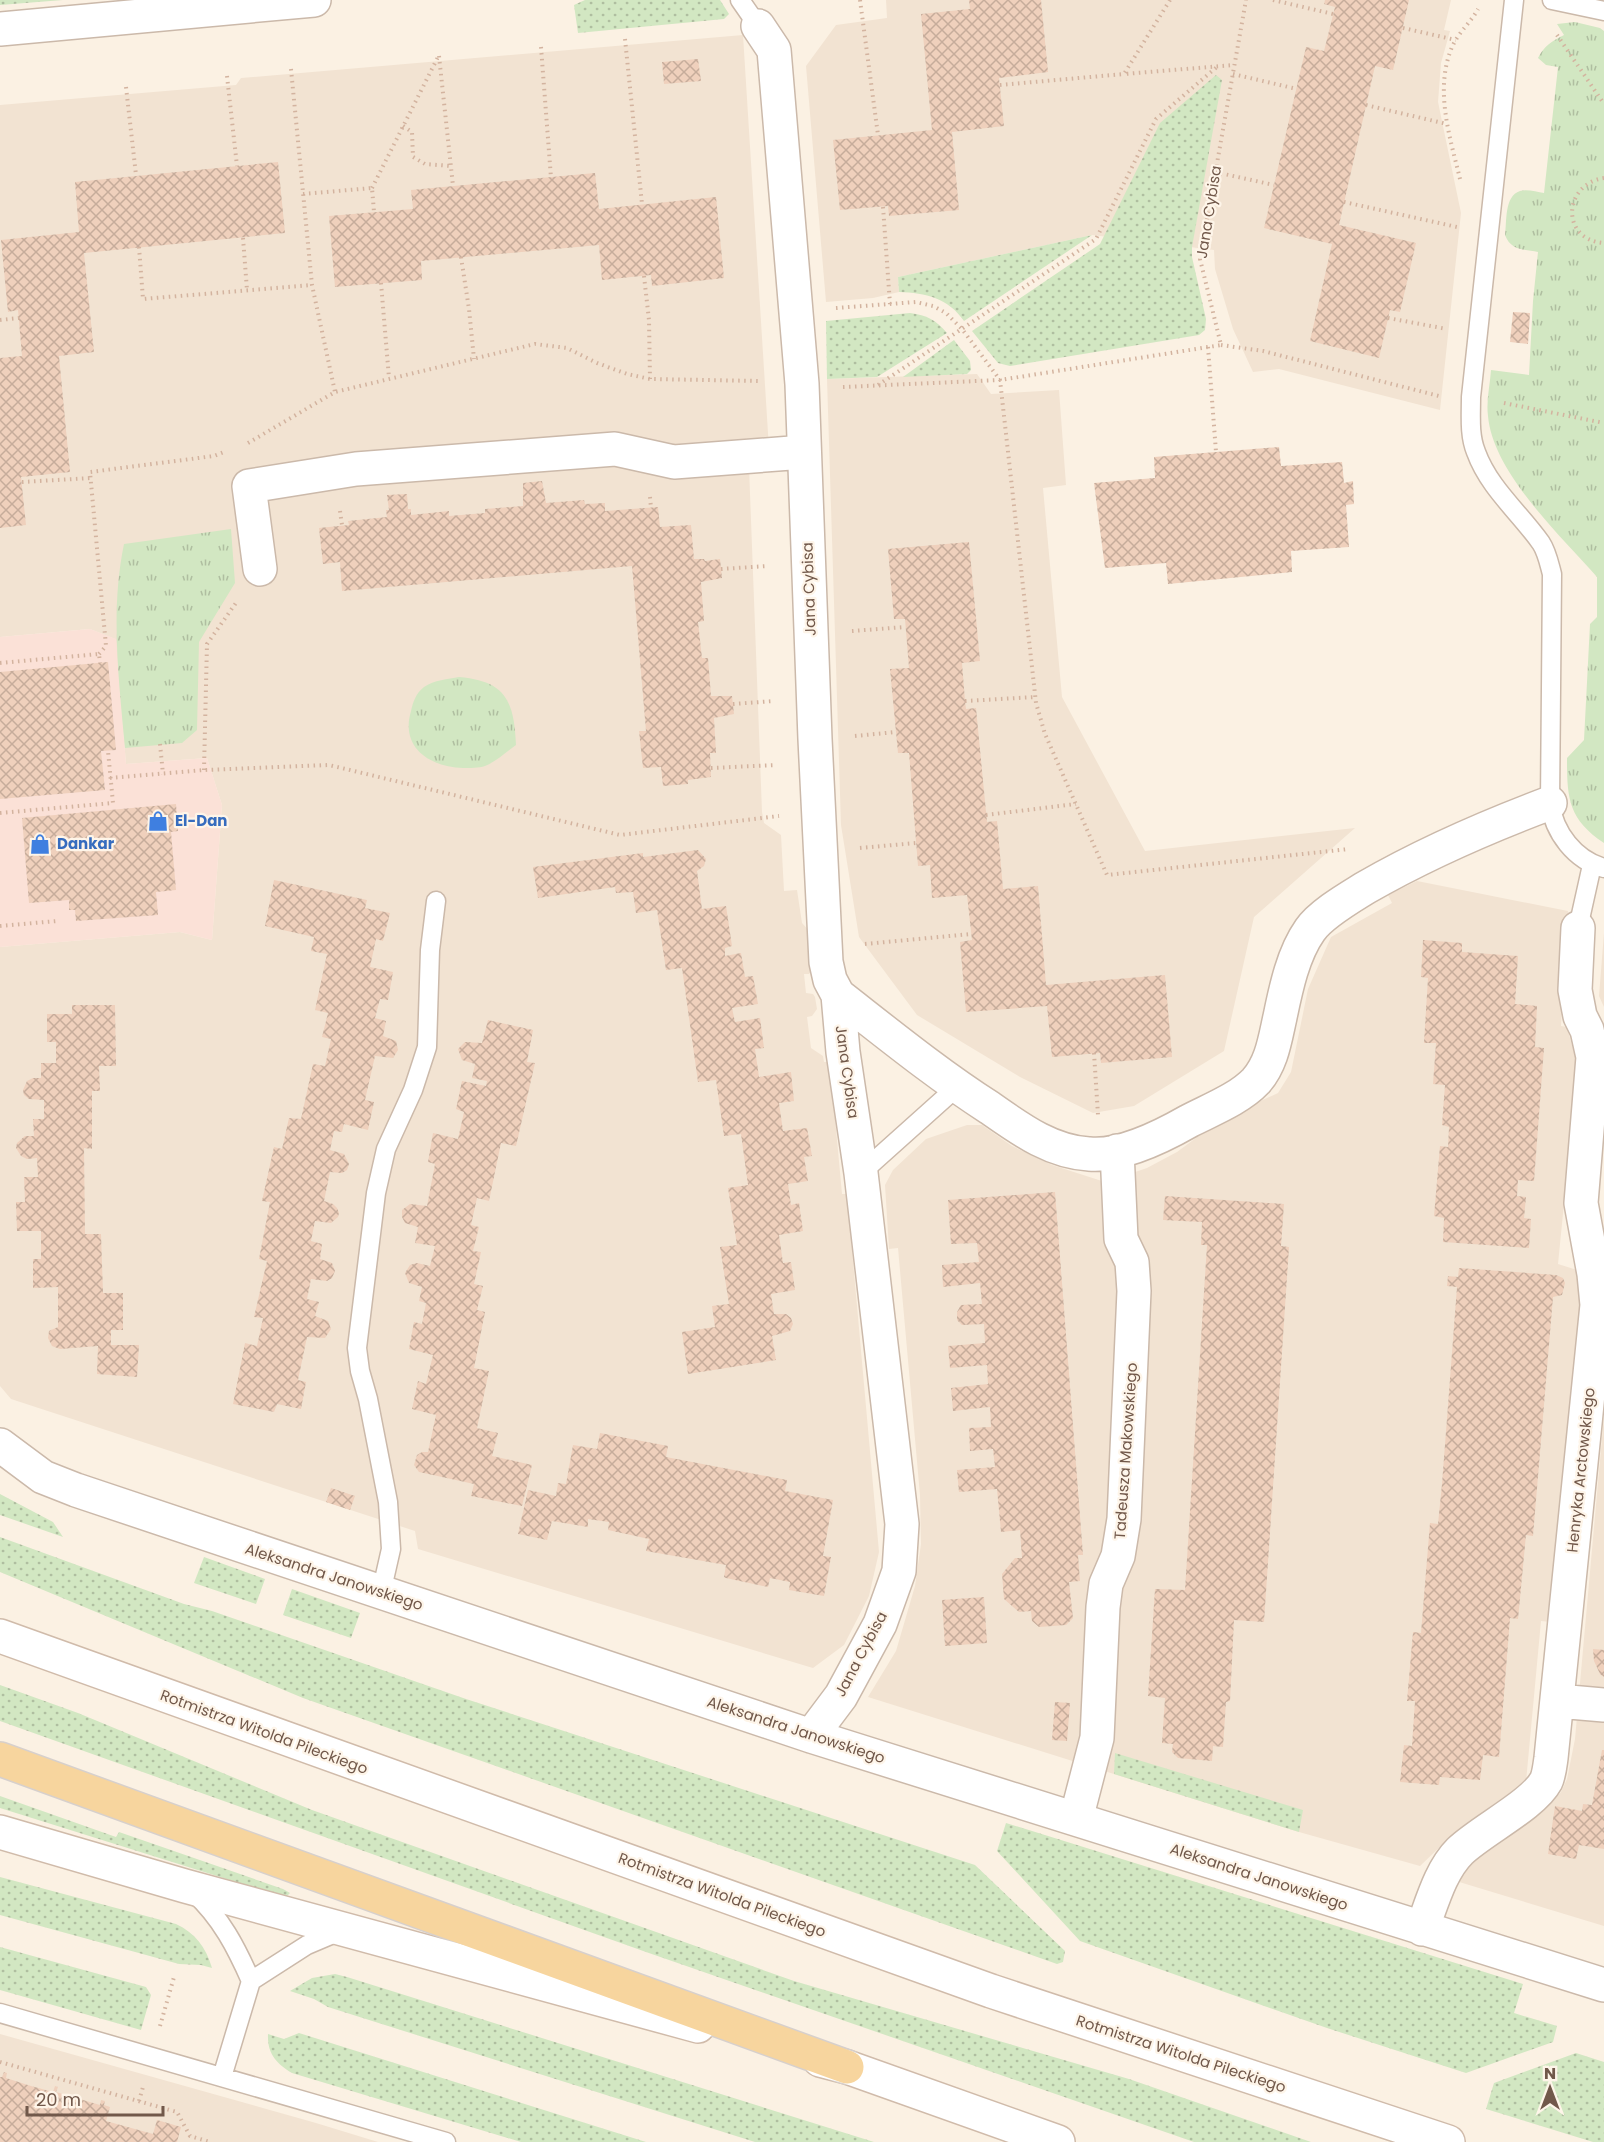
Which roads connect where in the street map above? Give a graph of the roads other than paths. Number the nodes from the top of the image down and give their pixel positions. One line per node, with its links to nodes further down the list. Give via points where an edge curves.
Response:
1 (314, 0): 6 (street)
2 (1514, 0): 9 (lane, via 1471,397 1471,438 1490,478 1542,544 1552,574)
3 (1552, 0): 4 (lane)
4 (1604, 11)
5 (749, 13): 7 (street, Jana Cybisa, via 774,50 796,311 817,386)
6 (0, 29)
7 (804, 452): 8 (street, via 674,462 615,449 356,469 249,486); 13 (street, Jana Cybisa, via 825,948 830,980)
8 (260, 568)
9 (1550, 803): 10 (lane, via 1552,819 1572,850); 15 (street, via 1451,843 1341,903 1311,928 1296,957 1270,1057 1256,1081 1146,1143)
10 (1598, 866): 12 (lane)
11 (436, 901): 18 (lane, via 427,1047 383,1160 357,1348 388,1502 391,1549)
12 (1578, 928): 20 (street, Henryka Arctowskiego, via 1575,990 1593,1057 1581,1203 1597,1305)
13 (838, 995): 14 (street); 16 (street, Jana Cybisa)
14 (957, 1087): 15 (street, via 1036,1139 1067,1151 1091,1155); 16 (lane)
15 (1109, 1152): 24 (street, Tadeusza Makowskiego, via 1121,1239 1132,1262 1134,1283 1124,1519 1118,1556 1104,1596 1097,1738)
16 (861, 1173): 22 (street, Jana Cybisa, via 902,1524 899,1571 880,1624 841,1696)
17 (0, 1445): 18 (street, Aleksandra Janowskiego, via 43,1477 65,1486)
18 (381, 1593): 22 (street, Aleksandra Janowskiego)
19 (0, 1636): 36 (street, Rotmistrza Witolda Pileckiego, via 990,1991)
20 (1558, 1701): 21 (street); 27 (street, Henryka Arctowskiego, via 1547,1780 1536,1794 1460,1851 1449,1864)
21 (1604, 1705)
22 (811, 1736): 24 (street, Aleksandra Janowskiego)
23 (0, 1759): 32 (main road)
24 (1076, 1819): 27 (street, Aleksandra Janowskiego)
25 (0, 1832): 26 (street)
26 (186, 1886): 28 (street); 29 (lane, via 223,1926)
27 (1422, 1929): 30 (street, Aleksandra Janowskiego)
28 (344, 1930): 29 (lane, via 307,1945); 32 (street)
29 (251, 1981): 33 (lane)
30 (1604, 1985)
31 (0, 2013): 33 (lane)
32 (848, 2067): 35 (street)
33 (222, 2076): 34 (lane)
34 (446, 2142)
35 (1058, 2142)
36 (1448, 2142)

